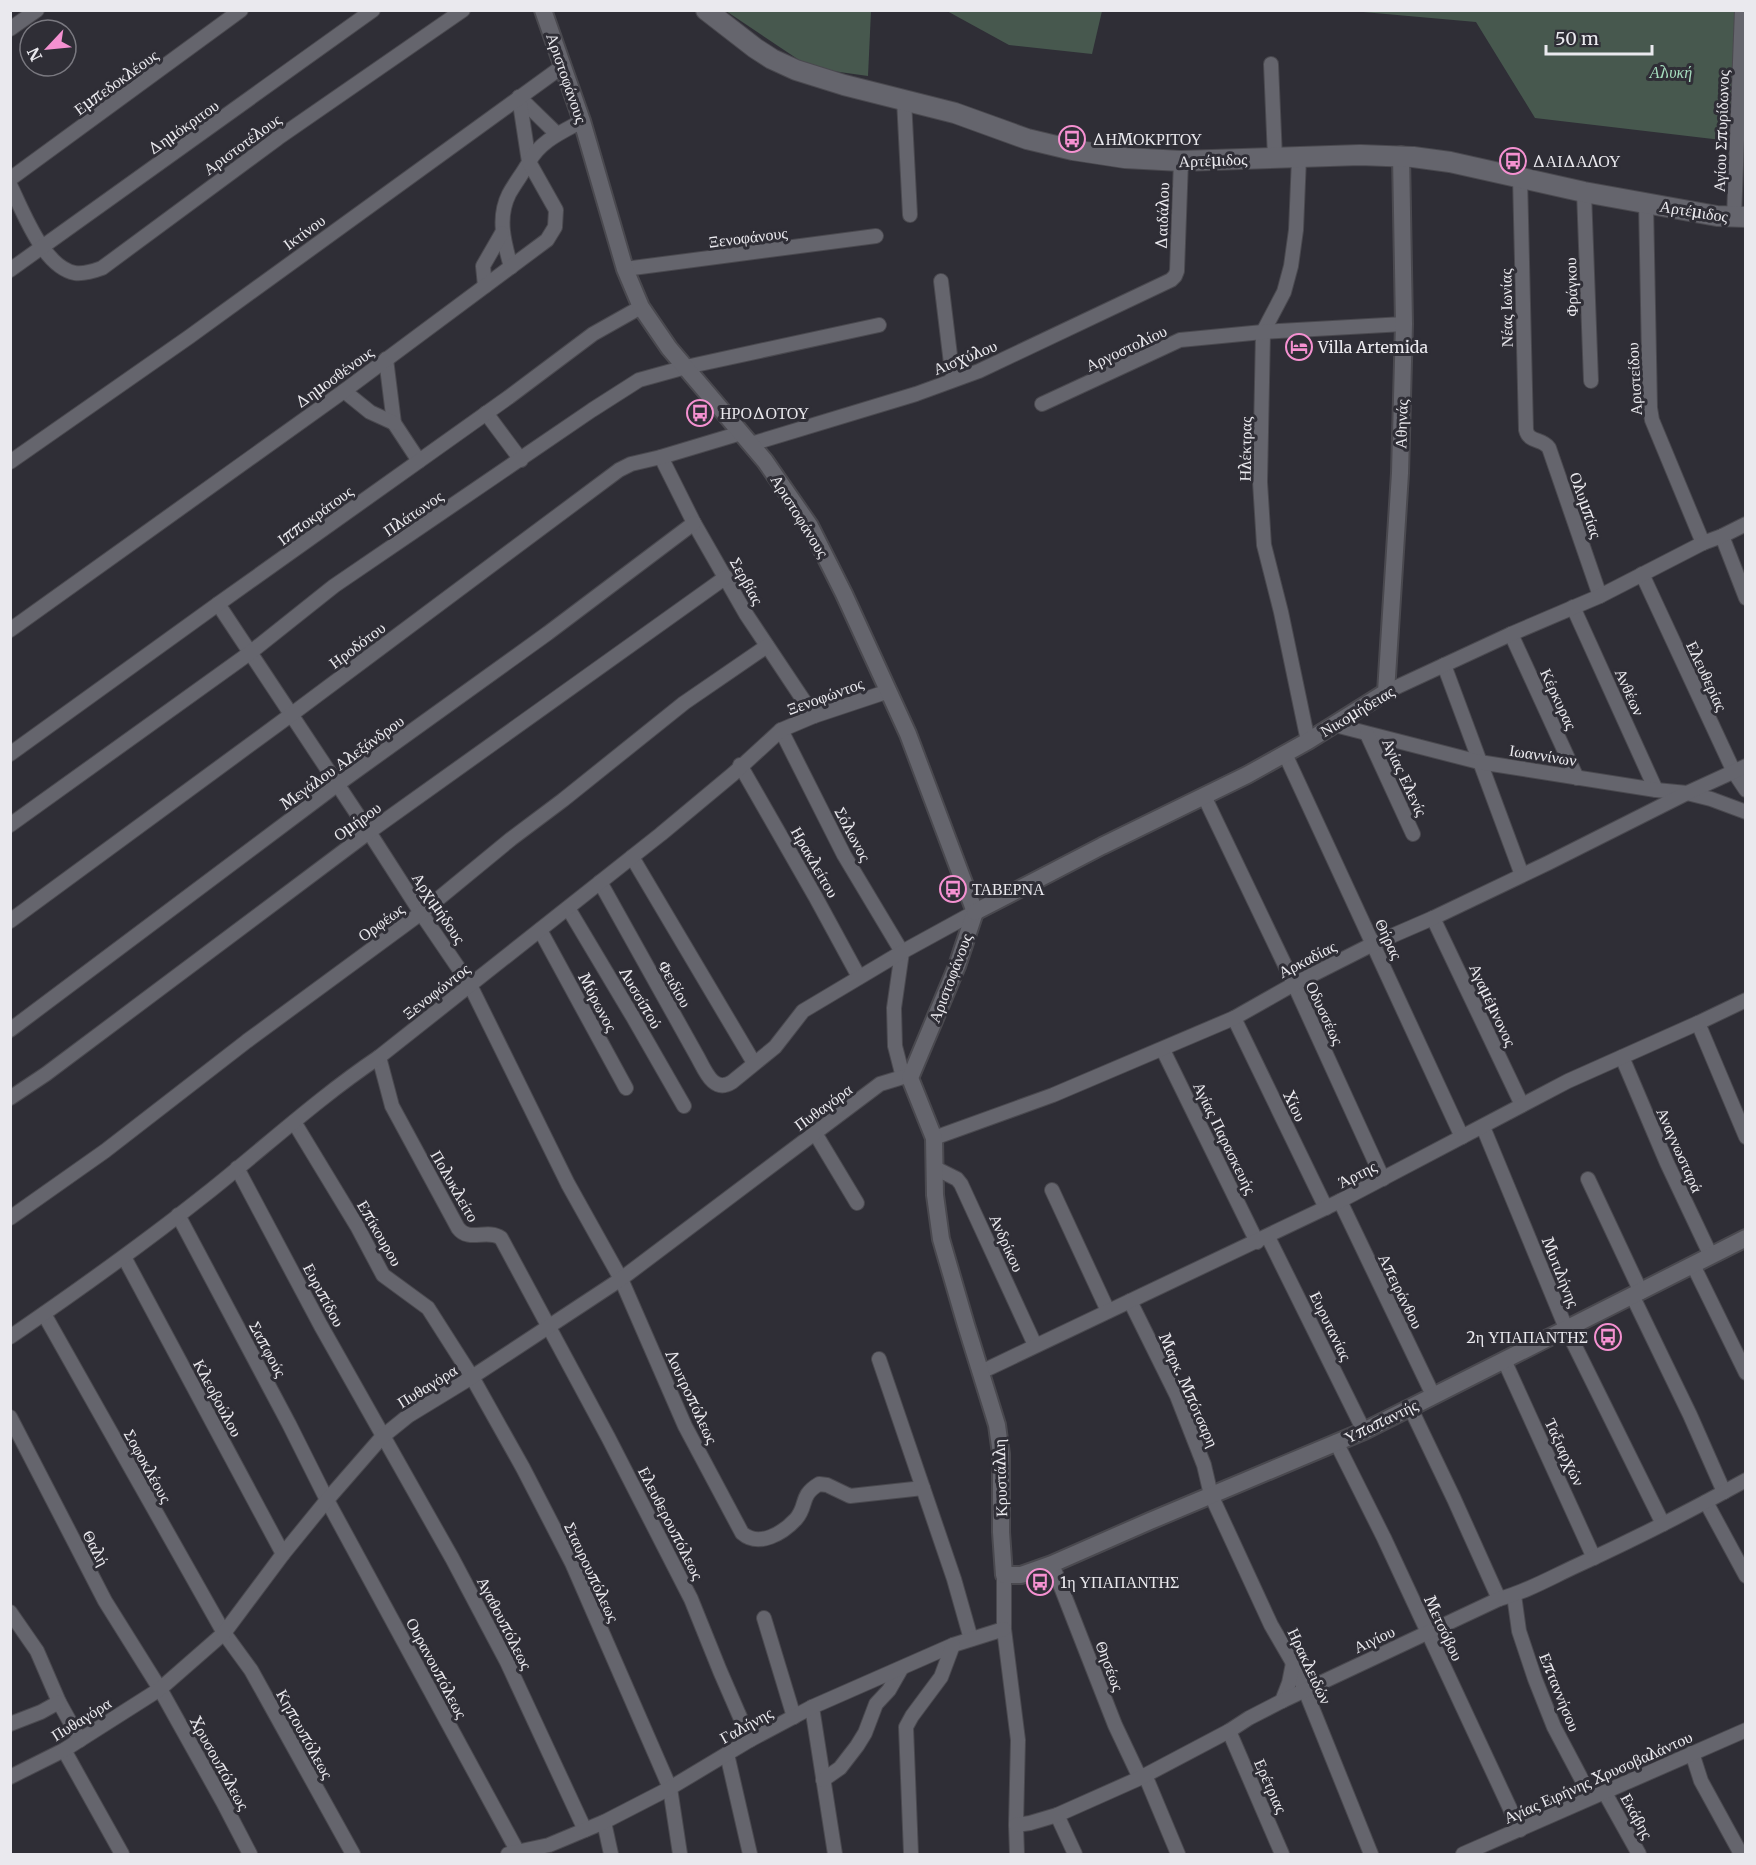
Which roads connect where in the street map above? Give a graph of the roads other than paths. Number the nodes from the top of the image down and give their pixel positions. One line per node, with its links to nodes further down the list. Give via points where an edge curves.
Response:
1 (37, 10): 8 (street)
2 (241, 10): 21 (street, Εμπεδοκλέους)
3 (373, 10): 29 (street, Δημόκριτου)
4 (463, 10): 29 (street, Αριστοτέλους, via 278,138 102,268 75,273 62,268)
5 (543, 10): 10 (street, Αριστοφάνους)
6 (706, 10): 12 (main road, Αρτέμιδος, via 749,44 784,64 820,78)
7 (1742, 10): 26 (street, Αγίου Σπυρίδωνος)
8 (10, 29)
9 (1270, 64): 16 (street)
10 (563, 66): 11 (street, Ικτίνου); 13 (street, Αριστοφάνους)
11 (519, 97): 14 (street); 19 (street); 53 (street, Ικτίνου)
12 (904, 100): 18 (main road, Αρτέμιδος, via 1050,146 1125,158); 25 (street)
13 (582, 121): 14 (street); 31 (street, Αριστοφάνους)
14 (557, 134): 19 (street, via 535,150)
15 (1401, 155): 17 (main road, Αρτέμιδος); 20 (main road, Αρτέμιδος); 37 (street, Αθηνάς)
16 (1275, 158): 17 (main road, Αρτέμιδος); 18 (main road, Αρτέμιδος)
17 (1299, 158): 39 (street, Ηλέκτρας, via 1291,266 1284,292)
18 (1181, 161): 33 (street, Δαιδάλου)
19 (529, 162): 27 (street, via 505,205); 30 (street, Δημοσθένους, via 548,193 557,219 547,240)
20 (1520, 177): 23 (main road, Αρτέμιδος); 48 (street, Νέας Ιωνίας)
21 (10, 179)
22 (10, 185): 29 (street, Αριστοτέλους)
23 (1584, 192): 24 (main road, Αρτέμιδος); 43 (street, Φράγκου)
24 (1646, 203): 26 (main road, Αρτέμιδος); 57 (street, Αριστείδου, via 1652,420)
25 (910, 215)
26 (1740, 217)
27 (502, 233): 30 (street); 35 (street, via 483,266)
28 (876, 236): 31 (street, Ξενοφάνους)
29 (41, 247): 32 (street, Δημόκριτου)
30 (511, 267): 35 (street, Δημοσθένους)
31 (625, 269): 36 (street, Αριστοφάνους)
32 (10, 270)
33 (1177, 271): 42 (street, Αισχύλου, via 1171,280)
34 (941, 281): 42 (street)
35 (485, 286): 40 (street, Δημοσθένους)
36 (641, 307): 41 (street, Αριστοφάνους); 46 (street, Ιπποκράτους, via 594,334)
37 (1404, 324): 39 (street, Αργοστολίου); 70 (street, Αθηνάς, via 1400,473)
38 (879, 325): 41 (street, Πλάτωνος)
39 (1263, 332): 45 (street, Αργοστολίου, via 1180,340); 76 (street, Ηλέκτρας, via 1260,482 1264,545)
40 (387, 359): 44 (street, Δημοσθένους); 47 (street)
41 (686, 367): 49 (street, Αριστοφάνους); 52 (street, Πλάτωνος, via 639,380)
42 (953, 380): 49 (street, Αισχύλου, via 852,415)
43 (1591, 381)
44 (344, 391): 47 (street, via 370,412); 64 (street, Δημοσθένους)
45 (1042, 405)
46 (486, 413): 51 (street, Ιπποκράτους); 52 (street)
47 (393, 423): 51 (street)
48 (1528, 437): 60 (street, Ολυμπίας, via 1549,448)
49 (746, 438): 50 (street, Ηροδότου); 69 (street, Αριστοφάνους, via 810,526)
50 (661, 457): 54 (street, Σερβίας); 71 (street, Ηροδότου, via 619,470)
51 (419, 460): 62 (street, Ιπποκράτους)
52 (521, 460): 67 (street, Πλάτωνος, via 334,586)
53 (10, 462)
54 (694, 523): 59 (street, Σερβίας); 83 (street, Μεγάλου Αλεξάνδρου)
55 (1746, 524): 56 (street, Νικομήδειας)
56 (1722, 536): 57 (street, Νικομήδειας); 61 (street)
57 (1703, 543): 58 (street, Νικομήδειας)
58 (1642, 574): 60 (street, Νικομήδειας); 81 (street, Ελευθερίας)
59 (726, 577): 66 (street, Σερβίας); 90 (street, Ομήρου)
60 (1600, 596): 63 (street, Νικομήδειας)
61 (1746, 598)
62 (218, 604): 67 (street, Αρχιμήδους); 77 (street, Ιπποκράτους)
63 (1573, 607): 65 (street, Νικομήδειας); 84 (street, Ανθέων)
64 (10, 630)
65 (1511, 634): 68 (street, Νικομήδειας); 82 (street, Κέρκυρας)
66 (767, 646): 72 (street, Σερβίας); 97 (street, Ορφέως, via 684,703)
67 (251, 652): 71 (street, Αρχιμήδους); 89 (street, Πλάτωνος)
68 (1444, 665): 70 (street, Νικομήδειας); 79 (street)
69 (889, 691): 72 (street, Ξενοφώντος); 96 (street, Αριστοφάνους)
70 (1386, 692): 73 (street, Νικομήδειας)
71 (292, 714): 83 (street, Αρχιμήδους); 99 (street, Ηροδότου)
72 (814, 716): 74 (street, Ξενοφώντος)
73 (1335, 725): 75 (street, Ιωαννίνων); 76 (street, Νικομήδειας)
74 (781, 730): 80 (street, Ξενοφώντος); 102 (street, Σόλωνος, via 844,855)
75 (1367, 734): 79 (street, Ιωαννίνων); 91 (street, Αγίας Ελενίς)
76 (1308, 741): 78 (street, Νικομήδειας)
77 (10, 754)
78 (1286, 754): 87 (street, Νικομήδειας); 101 (street, Θήρας)
79 (1479, 762): 82 (street, Ιωαννίνων); 93 (street)
80 (740, 765): 92 (street, Ξενοφώντος); 103 (street, Ηρακλείτου)
81 (1740, 769): 85 (street, Ελευθερίας); 86 (street, Αρκαδίας)
82 (1577, 778): 84 (street, Ιωαννίνων)
83 (338, 784): 90 (street, Αρχιμήδους); 109 (street, Μεγάλου Αλεξάνδρου)
84 (1656, 790): 86 (street, Ιωαννίνων)
85 (1746, 790)
86 (1687, 793): 88 (street, Ιωαννίνων); 93 (street, Αρκαδίας)
87 (1204, 796): 96 (street, Νικομήδειας); 104 (street, Οδυσσέως)
88 (1746, 812)
89 (11, 825)
90 (369, 832): 97 (street, Αρχιμήδους); 116 (street, Ομήρου)
91 (1413, 834)
92 (632, 857): 94 (street, Ξενοφώντος); 113 (street)
93 (1522, 875): 98 (street, Αρκαδίας)
94 (600, 882): 95 (street, Ξενοφώντος); 113 (street, Φειδίου, via 713,1082 724,1087)
95 (568, 908): 100 (street, Ξενοφώντος); 118 (street, Λυσσίπού)
96 (975, 912): 102 (street); 114 (street, Αριστοφάνους, via 957,966)
97 (421, 913): 105 (street, Αρχιμήδους); 134 (street, Ορφέως)
98 (1433, 918): 101 (street, Αρκαδίας); 117 (street, Αγαμέμνονος)
99 (10, 921)
100 (540, 930): 105 (street, Ξενοφώντος); 115 (street, Μύρωνος)
101 (1373, 944): 104 (street, Αρκαδίας); 122 (street, Θήρας)
102 (902, 952): 103 (street); 114 (street, via 894,1008 895,1046)
103 (859, 977): 113 (street, via 803,1011 775,1047)
104 (1294, 984): 107 (street, Αρκαδίας); 127 (street, Οδυσσέως)
105 (471, 985): 111 (street, Ξενοφώντος); 140 (street, Αρχιμήδους, via 568,1184)
106 (1746, 1000): 108 (street, Άρτης)
107 (1234, 1018): 110 (street, Αρκαδίας); 132 (street, Χίου)
108 (1698, 1023): 112 (street, Άρτης); 123 (street)
109 (10, 1030)
110 (1162, 1050): 124 (street, Αρκαδίας); 136 (street, Αγίας Παρασκευής)
111 (379, 1057): 119 (street, Ξενοφώντος); 145 (street, Πολυκλείτο, via 392,1106 458,1228 467,1236 490,1233 501,1238)
112 (1622, 1057): 117 (street, Άρτης); 137 (street, Αναγνωσταρά)
113 (754, 1063)
114 (906, 1077): 121 (street, Πυθαγόρα, via 880,1084); 124 (street, Κρυστάλλη)
115 (626, 1088)
116 (10, 1098)
117 (1522, 1105): 120 (street, Άρτης)
118 (684, 1106)
119 (294, 1122): 125 (street, Ξενοφώντος); 153 (street, Επίκουρου, via 384,1276 426,1306)
120 (1483, 1127): 122 (street, Άρτης); 146 (street, Μυτιλήνης)
121 (815, 1133): 131 (street); 140 (street, Πυθαγόρα)
122 (1462, 1137): 127 (street, Άρτης)
123 (1746, 1137)
124 (934, 1138): 126 (street, Κρυστάλλη)
125 (237, 1168): 133 (street, Ξενοφώντος); 158 (street, Ευριπίδου)
126 (935, 1168): 148 (street, Ανδρίκου, via 962,1184); 151 (street, Κρυστάλλη, via 941,1239)
127 (1383, 1179): 130 (street, Άρτης)
128 (1588, 1179): 141 (street)
129 (1052, 1190): 143 (street)
130 (1340, 1201): 132 (street, Άρτης); 154 (street, Απειράνθου)
131 (858, 1203)
132 (1326, 1208): 136 (street, Άρτης)
133 (178, 1215): 138 (street, Ξενοφώντος); 164 (street, Σαπφούς)
134 (10, 1218)
135 (1746, 1238): 137 (street, Υπαπαντής)
136 (1262, 1239): 142 (street, Άρτης); 157 (street, Ευρυτανίας)
137 (1711, 1256): 139 (street, Υπαπαντής)
138 (124, 1257): 144 (street, Ξενοφώντος); 167 (street, Κλεοβούλου)
139 (1693, 1265): 141 (street, Υπαπαντής); 152 (street)
140 (621, 1279): 145 (street, Πυθαγόρα); 161 (street, Λουτροπόλεως, via 685,1426 748,1538 762,1540 775,1535 797,1518 807,1493 819,1484 850,1496)
141 (1636, 1294): 146 (street, Υπαπαντής); 162 (street)
142 (1130, 1301): 143 (street, Άρτης); 163 (street, Μαρκ. Μπότσαρη, via 1177,1396 1204,1465)
143 (1108, 1311): 148 (street, Άρτης)
144 (44, 1314): 147 (street, Ξενοφώντος); 178 (street, Σοφοκλέους)
145 (548, 1327): 153 (street, Πυθαγόρα); 193 (street, Ελευθερουπόλεως, via 691,1599)
146 (1566, 1328): 150 (street, Υπαπαντής); 166 (street, Μυτιλήνης)
147 (10, 1337)
148 (1035, 1345): 151 (street, Άρτης)
149 (879, 1359): 161 (street)
150 (1504, 1360): 154 (street, Υπαπαντής); 168 (street, Ταξιαρχών)
151 (981, 1372): 171 (street, Κρυστάλλη, via 1001,1454)
152 (1746, 1373)
153 (472, 1377): 158 (street, Πυθαγόρα, via 408,1416); 200 (street, Σταυρουπόλεως, via 572,1563)
154 (1433, 1395): 155 (street, Υπαπαντής)
155 (1410, 1407): 157 (street, Υπαπαντής); 173 (street)
156 (10, 1417): 183 (street, Θαλή, via 105,1601)
157 (1364, 1431): 159 (street, Υπαπαντής)
158 (382, 1437): 164 (street, Πυθαγόρα); 206 (street, Αγαθουπόλεως, via 507,1662)
159 (1336, 1443): 163 (street, Υπαπαντής); 177 (street, Μετσόβου)
160 (1746, 1480): 162 (street, Αιγίου)
161 (923, 1488): 179 (street)
162 (1724, 1492): 165 (street, Αιγίου)
163 (1211, 1496): 169 (street, Υπαπαντής); 181 (street, Ηρακλειδών)
164 (327, 1500): 167 (street, Πυθαγόρα); 208 (street, Ουρανουπόλεως)
165 (1706, 1502): 166 (street, Αιγίου); 170 (street)
166 (1663, 1524): 168 (street, Αιγίου)
167 (283, 1554): 178 (street, Πυθαγόρα)
168 (1594, 1558): 172 (street, Αιγίου)
169 (1052, 1564): 171 (street, Υπαπαντής, via 1021,1575); 197 (street, Θησέως, via 1115,1725)
170 (1744, 1569)
171 (1004, 1575): 176 (street, Κρυστάλλη)
172 (1514, 1595): 173 (street, Αιγίου); 202 (street, Επταννήσου, via 1519,1631 1535,1679 1554,1727)
173 (1499, 1599): 177 (street, Αιγίου)
174 (10, 1612): 186 (street, via 38,1653)
175 (764, 1617): 188 (street)
176 (1004, 1629): 179 (street, Γαλήνης); 205 (street, Κρυστάλλη, via 1018,1740)
177 (1428, 1632): 184 (street, Αιγίου); 207 (street, Μετσόβου)
178 (224, 1633): 183 (street, Πυθαγόρα); 211 (street, Κηπουπόλεως, via 251,1670)
179 (971, 1639): 180 (street, Γαλήνης)
180 (953, 1645): 182 (street, Γαλήνης); 216 (street, via 941,1677 906,1727)
181 (1293, 1663): 184 (street, Ηρακλειδών); 185 (street)
182 (901, 1668): 187 (street, Γαλήνης); 199 (street, via 876,1704 857,1746)
183 (160, 1689): 192 (street, Πυθαγόρα); 210 (street, Χρυσουπόλεως)
184 (1305, 1690): 185 (street, Αιγίου); 221 (street, Ηρακλειδών)
185 (1282, 1701): 191 (street, Αιγίου)
186 (59, 1702): 189 (street); 192 (street)
187 (812, 1707): 188 (street, Γαλήνης); 199 (street)
188 (794, 1717): 193 (street, Γαλήνης)
189 (10, 1724)
190 (1746, 1730): 195 (street, Αγίας Ειρήνης Χρυσοβαλάντου)
191 (1229, 1731): 197 (street, Αιγίου); 220 (street, Ερέτριας)
192 (80, 1740): 194 (street, Πυθαγόρα)
193 (750, 1740): 196 (street, Γαλήνης)
194 (64, 1750): 198 (street, Πυθαγόρα); 209 (street)
195 (1692, 1753): 201 (street, Αγίας Ειρήνης Χρυσοβαλάντου); 224 (street, via 1701,1781)
196 (727, 1754): 200 (street, Γαλήνης); 214 (street)
197 (1142, 1776): 203 (street, Αιγίου); 219 (street, Θησέως)
198 (10, 1777)
199 (823, 1780): 215 (street)
200 (670, 1788): 204 (street, Γαλήνης); 213 (street, Σταυρουπόλεως)
201 (1605, 1793): 202 (street, Αγίας Ειρήνης Χρυσοβαλάντου); 223 (street, Εκάβης)
202 (1591, 1797): 207 (street, Αγίας Ειρήνης Χρυσοβαλάντου)
203 (1057, 1815): 205 (street, Αιγίου); 218 (street)
204 (604, 1822): 206 (street, Γαλήνης); 212 (street)
205 (1016, 1825): 217 (street, Κρυστάλλη)
206 (585, 1830): 208 (street, Γαλήνης, via 549,1845)
207 (1520, 1830): 222 (street, Αγίας Ειρήνης Χρυσοβαλάντου)
208 (514, 1853)
209 (122, 1854)
210 (250, 1854)
211 (353, 1854)
212 (610, 1854)
213 (680, 1854)
214 (750, 1854)
215 (835, 1854)
216 (911, 1854)
217 (1017, 1854)
218 (1075, 1854)
219 (1178, 1854)
220 (1282, 1854)
221 (1371, 1854)
222 (1463, 1854)
223 (1639, 1854)
224 (1741, 1854)

